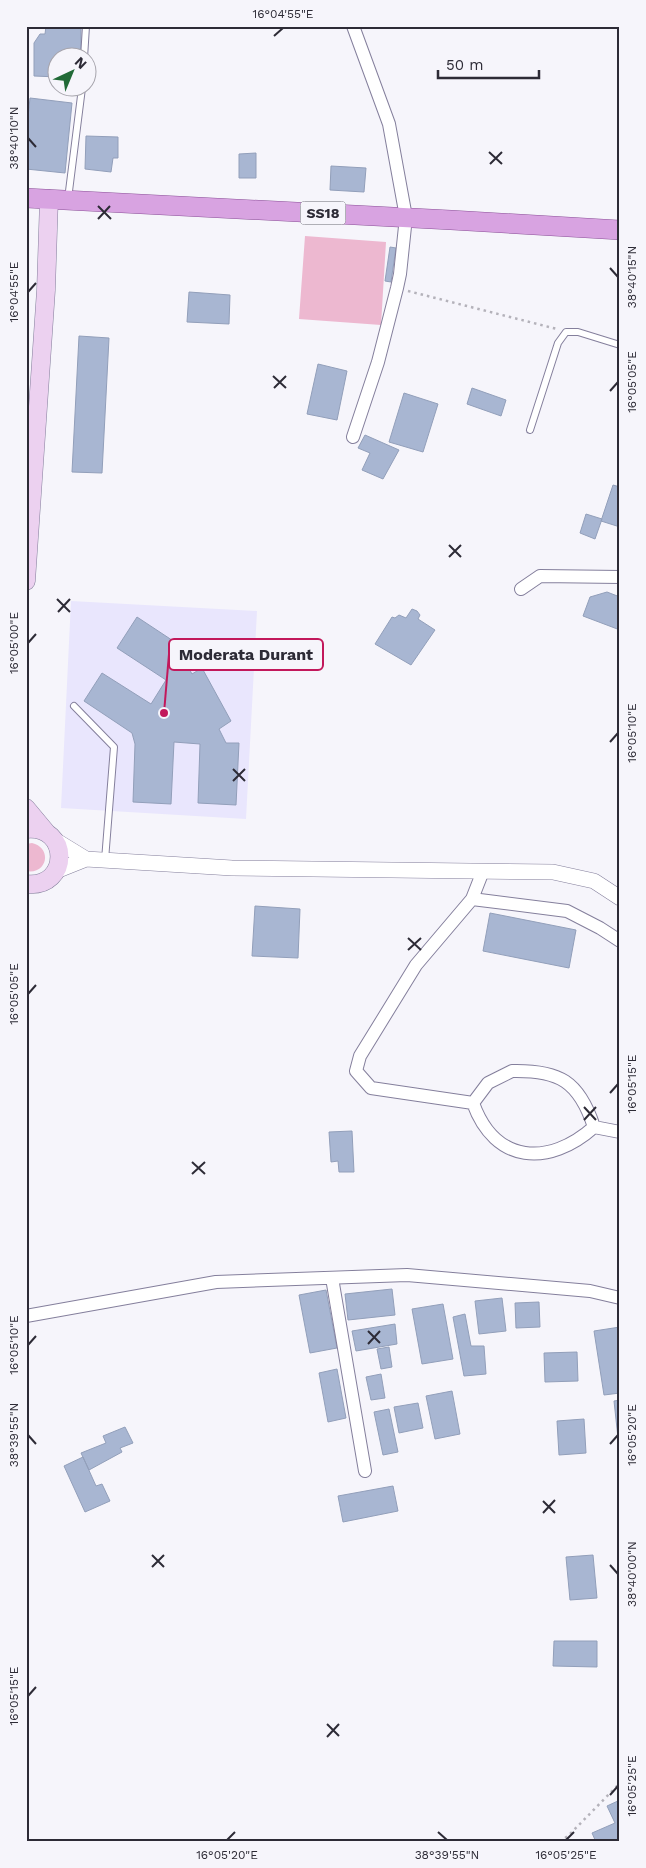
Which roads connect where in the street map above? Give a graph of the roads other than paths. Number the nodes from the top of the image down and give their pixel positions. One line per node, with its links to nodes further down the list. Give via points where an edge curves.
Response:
1 (86, 26): 3 (lane)
2 (353, 26): 7 (street, via 389,124)
3 (85, 48)
4 (81, 98): 6 (lane)
5 (35, 197): 6 (main road, SS18); 12 (main road, via 46,290)
6 (68, 200): 7 (main road, SS18)
7 (406, 217): 8 (main road, SS18); 11 (street, via 397,288 378,362)
8 (616, 230)
9 (620, 345): 10 (lane, via 578,332 566,332 558,343)
10 (530, 430)
11 (352, 437)
12 (27, 554): 14 (main road)
13 (620, 577): 15 (street, via 540,576)
14 (26, 581)
15 (521, 589)
16 (74, 706): 21 (lane, via 114,747)
17 (26, 808): 19 (main road)
18 (26, 829): 19 (main road, via 34,828)
19 (50, 836): 20 (street); 23 (main road, via 59,848 60,856)
20 (86, 859): 21 (street); 23 (street)
21 (106, 860): 22 (street, via 232,868)
22 (484, 871): 24 (street, via 553,872 594,881); 26 (street)
23 (41, 879): 25 (main road)
24 (620, 898)
25 (26, 899)
26 (472, 899): 27 (street, via 567,911); 28 (street, via 416,965 360,1056 356,1071 371,1088)
27 (620, 941)
28 (473, 1103): 29 (street, via 478,1118 492,1135 509,1149 530,1154 549,1153 569,1145); 29 (street, via 488,1083 512,1071 553,1074 572,1086 588,1107)
29 (594, 1127): 30 (street)
30 (620, 1132)
31 (332, 1278): 32 (street, via 407,1275 590,1290); 33 (street, via 216,1282); 34 (street)
32 (620, 1298)
33 (26, 1316)
34 (365, 1471)

